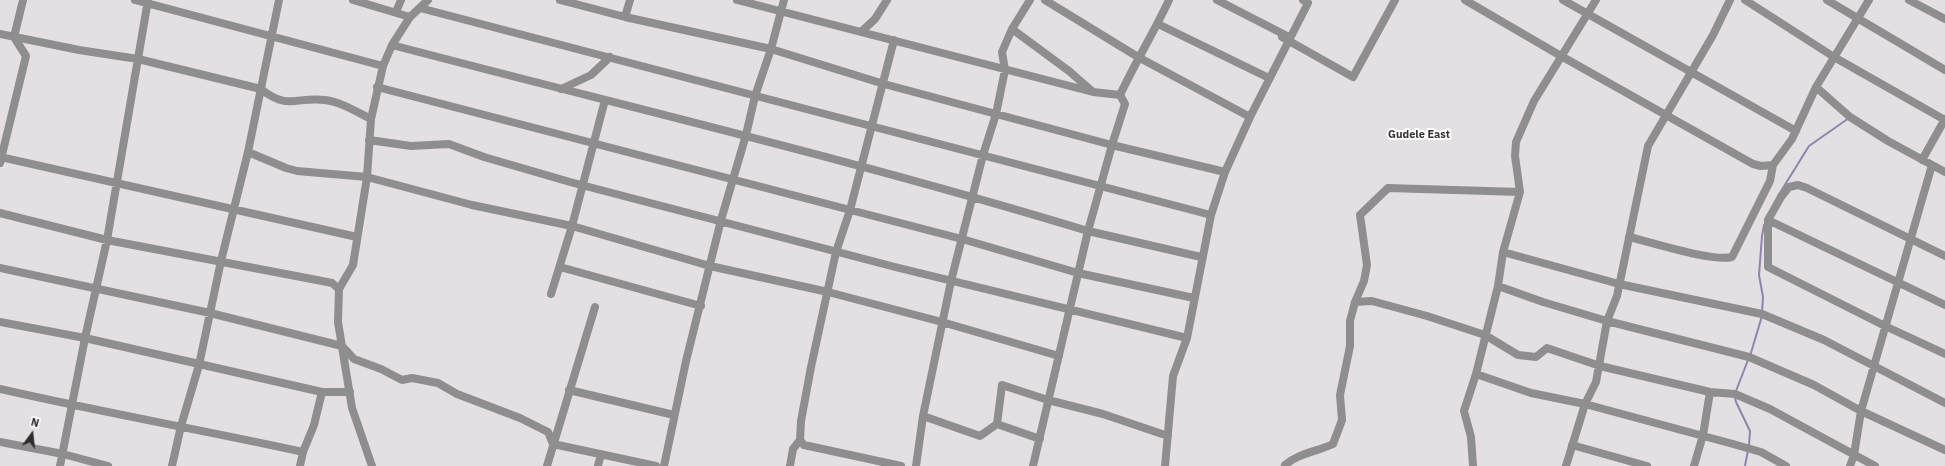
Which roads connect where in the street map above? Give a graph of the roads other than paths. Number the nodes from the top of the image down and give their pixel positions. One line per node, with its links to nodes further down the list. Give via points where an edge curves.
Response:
1 (23, 0): 39 (street)
2 (135, 0): 26 (street)
3 (280, 0): 41 (street)
4 (353, 0): 29 (street)
5 (401, 0): 29 (street)
6 (428, 0): 27 (street)
7 (560, 0): 32 (street)
8 (630, 0): 32 (street)
9 (737, 0): 28 (street)
10 (784, 0): 28 (street)
11 (887, 0): 37 (street, via 875,19)
12 (1030, 0): 36 (street)
13 (1045, 0): 47 (street)
14 (1169, 0): 35 (street)
15 (1216, 0): 40 (street)
16 (1465, 0): 45 (street)
17 (1563, 0): 30 (street)
18 (1596, 0): 30 (street)
19 (1730, 0): 53 (street)
20 (1745, 0): 48 (street)
21 (1827, 0): 33 (street)
22 (1870, 0): 33 (street)
23 (1909, 0): 34 (street)
24 (1307, 1): 40 (street)
25 (1392, 1): 40 (street, via 1353,77)
26 (147, 2): 41 (street); 49 (street)
27 (420, 8): 31 (street); 46 (street)
28 (782, 10): 37 (street); 44 (street)
29 (396, 12): 31 (street)
30 (1588, 14): 45 (street); 53 (street)
31 (410, 17): 43 (street)
32 (625, 17): 44 (street)
33 (1858, 18): 48 (street); 52 (street)
34 (1945, 19)
35 (1158, 24): 47 (street); 54 (street)
36 (1012, 29): 51 (street, via 1002,52); 60 (street)
37 (861, 32): 42 (street)
38 (0, 34): 39 (street)
39 (14, 37): 49 (street); 77 (street, via 26,56)
40 (1286, 37): 54 (street)
41 (271, 38): 50 (street); 58 (street)
42 (894, 40): 51 (street); 55 (street)
43 (392, 45): 50 (street); 59 (street)
44 (771, 49): 55 (street); 62 (street)
45 (1561, 56): 65 (street); 88 (street, via 1534,100 1516,142 1515,156)
46 (610, 57): 59 (street, via 591,76); 62 (street)
47 (1138, 57): 61 (street); 66 (street)
48 (1834, 57): 57 (street); 68 (street)
49 (138, 59): 58 (street); 86 (street)
50 (383, 66): 56 (street)
51 (1005, 70): 60 (street); 64 (street)
52 (1945, 70)
53 (1691, 72): 65 (street); 70 (street)
54 (1269, 78): 66 (street)
55 (884, 84): 64 (street); 69 (street)
56 (377, 87): 67 (street); 73 (street)
57 (1816, 87): 70 (street); 78 (street, via 1850,117)
58 (261, 89): 67 (street, via 284,102 324,99); 75 (street)
59 (561, 89): 63 (street)
60 (1093, 92): 61 (street)
61 (1120, 95): 74 (street, via 1125,104)
62 (755, 96): 69 (street); 71 (street)
63 (605, 100): 71 (street); 73 (street)
64 (996, 114): 74 (street); 76 (street)
65 (1667, 115): 79 (street, via 1753,164); 99 (street, via 1648,146)
66 (1250, 117): 82 (street)
67 (371, 119): 72 (street)
68 (1945, 119): 78 (street)
69 (872, 125): 76 (street); 81 (street)
70 (1796, 131): 79 (street)
71 (746, 135): 81 (street); 85 (street)
72 (369, 140): 84 (street); 94 (street, via 411,146 449,144 570,182)
73 (594, 143): 85 (street); 96 (street)
74 (1112, 144): 82 (street); 87 (street)
75 (248, 152): 84 (street, via 297,171 309,170); 90 (street)
76 (982, 155): 87 (street); 89 (street)
77 (0, 159): 86 (street)
78 (1922, 160): 80 (street)
79 (1773, 165): 99 (street, via 1770,181 1732,257 1701,254)
80 (1932, 165): 83 (street); 100 (street)
81 (861, 168): 89 (street); 91 (street)
82 (1225, 172): 93 (street)
83 (1945, 172)
84 (367, 177): 96 (street, via 472,205); 98 (street)
85 (733, 181): 91 (street); 94 (street)
86 (116, 183): 90 (street); 102 (street)
87 (1101, 185): 93 (street); 97 (street)
88 (1520, 192): 104 (street); 121 (street, via 1388,188 1360,215 1367,265 1364,281)
89 (973, 196): 97 (street); 101 (street)
90 (235, 209): 98 (street); 107 (street)
91 (850, 210): 101 (street); 103 (street)
92 (0, 213): 102 (street)
93 (1211, 215): 106 (street)
94 (721, 220): 103 (street); 108 (street)
95 (1768, 220): 100 (street, via 1785,192 1798,185); 113 (street); 130 (street, via 1768,267)
96 (572, 226): 108 (street); 109 (street)
97 (1088, 231): 106 (street); 111 (street)
98 (357, 237): 117 (street, via 353,265)
99 (1629, 237): 114 (street)
100 (1909, 238): 105 (street); 113 (street)
101 (962, 239): 111 (street); 112 (street)
102 (107, 240): 107 (street); 116 (street)
103 (836, 252): 112 (street); 118 (street)
104 (1503, 252): 114 (street); 115 (street)
105 (1945, 256)
106 (1201, 257): 120 (street)
107 (221, 261): 117 (street, via 332,283); 126 (street)
108 (710, 266): 118 (street); 123 (street)
109 (560, 267): 119 (street); 123 (street)
110 (0, 268): 116 (street)
111 (1078, 273): 120 (street); 125 (street)
112 (951, 281): 125 (street); 129 (street)
113 (1898, 283): 122 (street); 130 (street)
114 (1619, 284): 127 (street, via 1614,306); 139 (street, via 1762,314 1824,340)
115 (1498, 286): 127 (street); 131 (street)
116 (97, 289): 126 (street); 132 (street)
117 (339, 289): 134 (street, via 338,322)
118 (828, 292): 129 (street); 158 (street, via 811,367)
119 (552, 294)
120 (1194, 298): 133 (street)
121 (1355, 302): 131 (street, via 1372,301); 167 (street, via 1350,320 1350,346 1340,394 1342,420 1333,444 1295,457)
122 (1945, 305)
123 (701, 306): 151 (street)
124 (596, 307): 142 (street)
125 (1071, 310): 133 (street); 136 (street)
126 (210, 313): 134 (street); 137 (street)
127 (1607, 321): 138 (street); 150 (street, via 1749,357 1814,385)
128 (0, 322): 132 (street)
129 (942, 322): 136 (street); 152 (street)
130 (1885, 326): 135 (street); 139 (street)
131 (1484, 335): 138 (street, via 1518,355 1536,357 1547,348); 140 (street)
132 (85, 338): 137 (street); 149 (street)
133 (1187, 338): 156 (street, via 1173,376)
134 (342, 346): 144 (street); 160 (street, via 354,359 381,368 402,380 412,378 438,383 457,394 531,423 548,432)
135 (1945, 354)
136 (1059, 356): 146 (street)
137 (199, 365): 143 (street); 154 (street)
138 (1600, 366): 145 (street); 148 (street, via 1596,382)
139 (1874, 366): 147 (street); 150 (street)
140 (1476, 374): 148 (street, via 1531,393); 182 (street, via 1464,411 1471,437)
141 (0, 389): 149 (street)
142 (569, 390): 151 (street); 160 (street)
143 (322, 392): 144 (street); 163 (street, via 314,425)
144 (350, 392): 172 (street, via 352,408)
145 (1710, 392): 155 (street); 166 (street, via 1735,394 1770,409)
146 (1048, 400): 153 (street, via 1002,385); 156 (street, via 1103,414); 157 (street)
147 (1945, 403)
148 (1585, 404): 155 (street); 161 (street)
149 (72, 405): 154 (street); 164 (street)
150 (1861, 411): 162 (street); 166 (street)
151 (674, 415): 176 (street)
152 (923, 416): 153 (street, via 980,436); 179 (street)
153 (997, 424): 157 (street)
154 (181, 426): 163 (street); 170 (street)
155 (1703, 435): 185 (street); 186 (street, via 1761,452)
156 (1168, 436): 181 (street)
157 (1040, 439): 180 (street)
158 (800, 440): 177 (street, via 793,449); 178 (street, via 804,445)
159 (0, 442): 164 (street)
160 (553, 444): 165 (street); 173 (street)
161 (1572, 446): 183 (street); 184 (street)
162 (1945, 450)
163 (303, 452): 171 (street)
164 (63, 454): 168 (street); 169 (street)
165 (601, 454): 174 (street); 175 (street)
166 (1854, 455): 187 (street); 188 (street)
167 (1285, 465)
168 (60, 466)
169 (108, 466)
170 (172, 466)
171 (300, 466)
172 (372, 466)
173 (547, 466)
174 (598, 466)
175 (656, 466)
176 (664, 466)
177 (790, 466)
178 (901, 466)
179 (916, 466)
180 (1033, 466)
181 (1165, 466)
182 (1473, 466)
183 (1566, 466)
184 (1646, 466)
185 (1694, 466)
186 (1786, 466)
187 (1850, 466)
188 (1875, 466)

